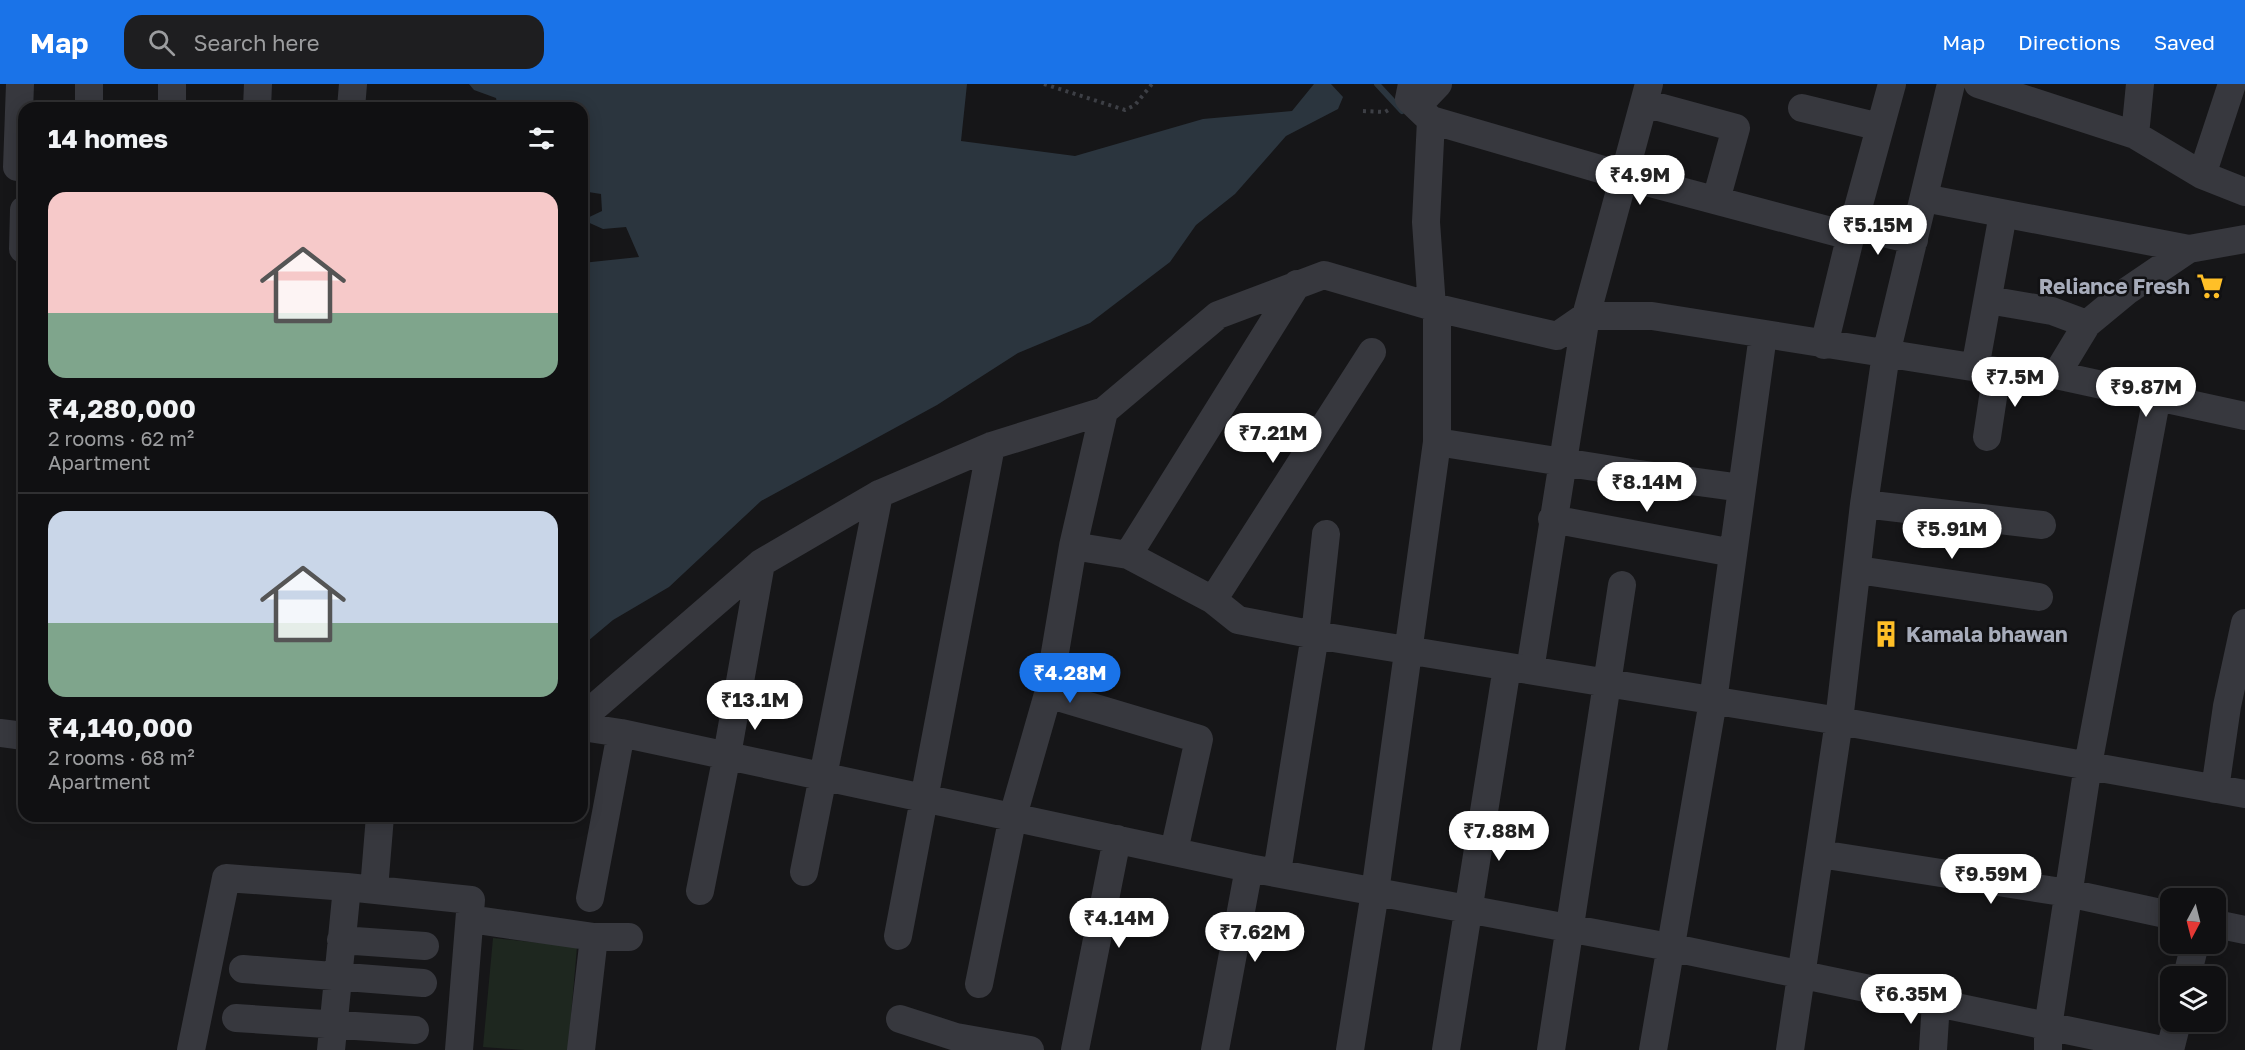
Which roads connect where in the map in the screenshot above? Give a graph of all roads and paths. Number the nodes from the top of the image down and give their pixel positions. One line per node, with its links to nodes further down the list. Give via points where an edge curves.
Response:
1 (20, 84): 15 (street)
2 (89, 84): 16 (street)
3 (172, 84): 17 (street)
4 (258, 84): 18 (street)
5 (353, 84): 19 (street)
6 (1044, 84): 7 (path, via 1125,110 1135,105)
7 (1152, 84)
8 (1438, 84): 20 (street)
9 (1892, 84): 25 (street)
10 (1951, 84): 31 (street)
11 (1978, 84): 26 (street)
12 (2140, 84): 26 (street)
13 (2232, 84): 28 (street)
14 (1646, 93): 29 (street); 32 (street, via 1736,128)
15 (19, 102)
16 (89, 102)
17 (172, 102)
18 (257, 102)
19 (352, 102)
20 (1420, 103): 29 (street); 40 (street)
21 (1802, 108): 25 (street)
22 (1363, 111): 24 (path)
23 (18, 112): 27 (street)
24 (1385, 112)
25 (1880, 127): 34 (street)
26 (2135, 135): 28 (street)
27 (14, 167)
28 (2202, 175): 30 (street)
29 (1624, 176): 32 (street); 41 (street)
30 (2245, 192)
31 (1924, 198): 33 (street); 36 (street)
32 (1716, 200): 34 (street)
33 (2003, 214): 37 (street); 39 (street)
34 (1852, 231): 36 (street); 44 (street)
35 (2245, 239): 37 (street)
36 (1914, 240): 46 (street)
37 (2189, 249): 42 (street, via 2127,291)
38 (1297, 284): 40 (street, via 1324,275); 50 (street, via 1218,315); 64 (street)
39 (1988, 300): 42 (street, via 2052,311); 47 (street)
40 (1434, 308): 41 (street, via 1557,336); 53 (street)
41 (1586, 316): 43 (street, via 1652,316); 55 (street)
42 (2088, 324): 48 (street)
43 (1763, 335): 44 (street); 56 (street)
44 (1824, 345): 46 (street)
45 (1372, 352): 69 (street)
46 (1886, 354): 47 (street); 58 (street)
47 (1986, 370): 48 (street); 52 (street)
48 (2056, 375): 49 (street)
49 (2157, 396): 51 (street); 84 (street)
50 (1104, 411): 54 (street); 62 (street)
51 (2245, 416)
52 (1987, 437)
53 (1437, 442): 55 (street); 72 (street)
54 (991, 446): 57 (street); 88 (street)
55 (1562, 462): 56 (street); 59 (street)
56 (1742, 488): 63 (street)
57 (879, 494): 65 (street); 85 (street)
58 (1864, 504): 60 (street); 66 (street)
59 (1552, 519): 63 (street); 73 (street)
60 (2042, 525)
61 (1326, 534): 71 (street)
62 (1073, 546): 64 (street); 75 (street)
63 (1733, 553): 76 (street)
64 (1128, 555): 69 (street)
65 (762, 563): 77 (street); 83 (street)
66 (1858, 570): 68 (street); 78 (street)
67 (1622, 585): 74 (street)
68 (2039, 597)
69 (1213, 600): 71 (street, via 1238,620)
70 (2245, 623): 86 (street)
71 (1315, 635): 72 (street); 96 (street)
72 (1407, 650): 73 (street); 99 (street)
73 (1518, 668): 74 (street); 102 (street)
74 (1607, 682): 76 (street); 106 (street)
75 (1048, 694): 89 (street); 92 (street, via 1199,739)
76 (1713, 701): 78 (street); 113 (street)
77 (588, 713)
78 (1839, 722): 84 (street); 93 (street)
79 (588, 728): 81 (street)
80 (0, 733): 82 (street)
81 (621, 733): 83 (street); 101 (street)
82 (18, 735)
83 (727, 755): 85 (street); 98 (street)
84 (2088, 765): 86 (street); 100 (street)
85 (823, 776): 88 (street); 95 (street)
86 (2215, 789): 87 (street)
87 (2245, 794)
88 (923, 797): 89 (street); 108 (street)
89 (1013, 816): 91 (street); 118 (street)
90 (378, 822): 97 (street)
91 (1118, 839): 92 (street); 131 (street)
92 (1174, 851): 94 (street)
93 (1820, 854): 100 (street); 115 (street)
94 (1249, 868): 96 (street); 132 (street)
95 (804, 872)
96 (1277, 872): 99 (street)
97 (360, 888): 104 (street, via 471,900); 111 (street); 127 (street, via 226,878)
98 (700, 891)
99 (1375, 892): 102 (street); 133 (street)
100 (2068, 893): 103 (street); 125 (street)
101 (590, 898)
102 (1468, 910): 106 (street); 134 (street)
103 (2160, 913)
104 (470, 919): 109 (street); 128 (street)
105 (2226, 926): 107 (street)
106 (1568, 927): 113 (street); 135 (street)
107 (2245, 930)
108 (898, 936)
109 (594, 937): 110 (street); 129 (street)
110 (629, 937)
111 (341, 940): 112 (street); 116 (street)
112 (425, 946)
113 (1669, 947): 115 (street); 136 (street)
114 (243, 969): 116 (street)
115 (1800, 974): 119 (street); 137 (street)
116 (338, 975): 117 (street); 124 (street)
117 (423, 982)
118 (979, 984)
119 (1935, 1002): 125 (street); 138 (street)
120 (236, 1018): 124 (street)
121 (900, 1019): 126 (street)
122 (416, 1030): 124 (street)
123 (2174, 1032): 140 (street)
124 (332, 1037)
125 (2048, 1038): 139 (street)
126 (955, 1044): 130 (street)
127 (191, 1050)
128 (459, 1050)
129 (581, 1050)
130 (1030, 1050)
131 (1075, 1050)
132 (1215, 1050)
133 (1350, 1050)
134 (1446, 1050)
135 (1551, 1050)
136 (1653, 1050)
137 (1790, 1050)
138 (1933, 1050)
139 (2162, 1050)
140 (2170, 1050)

